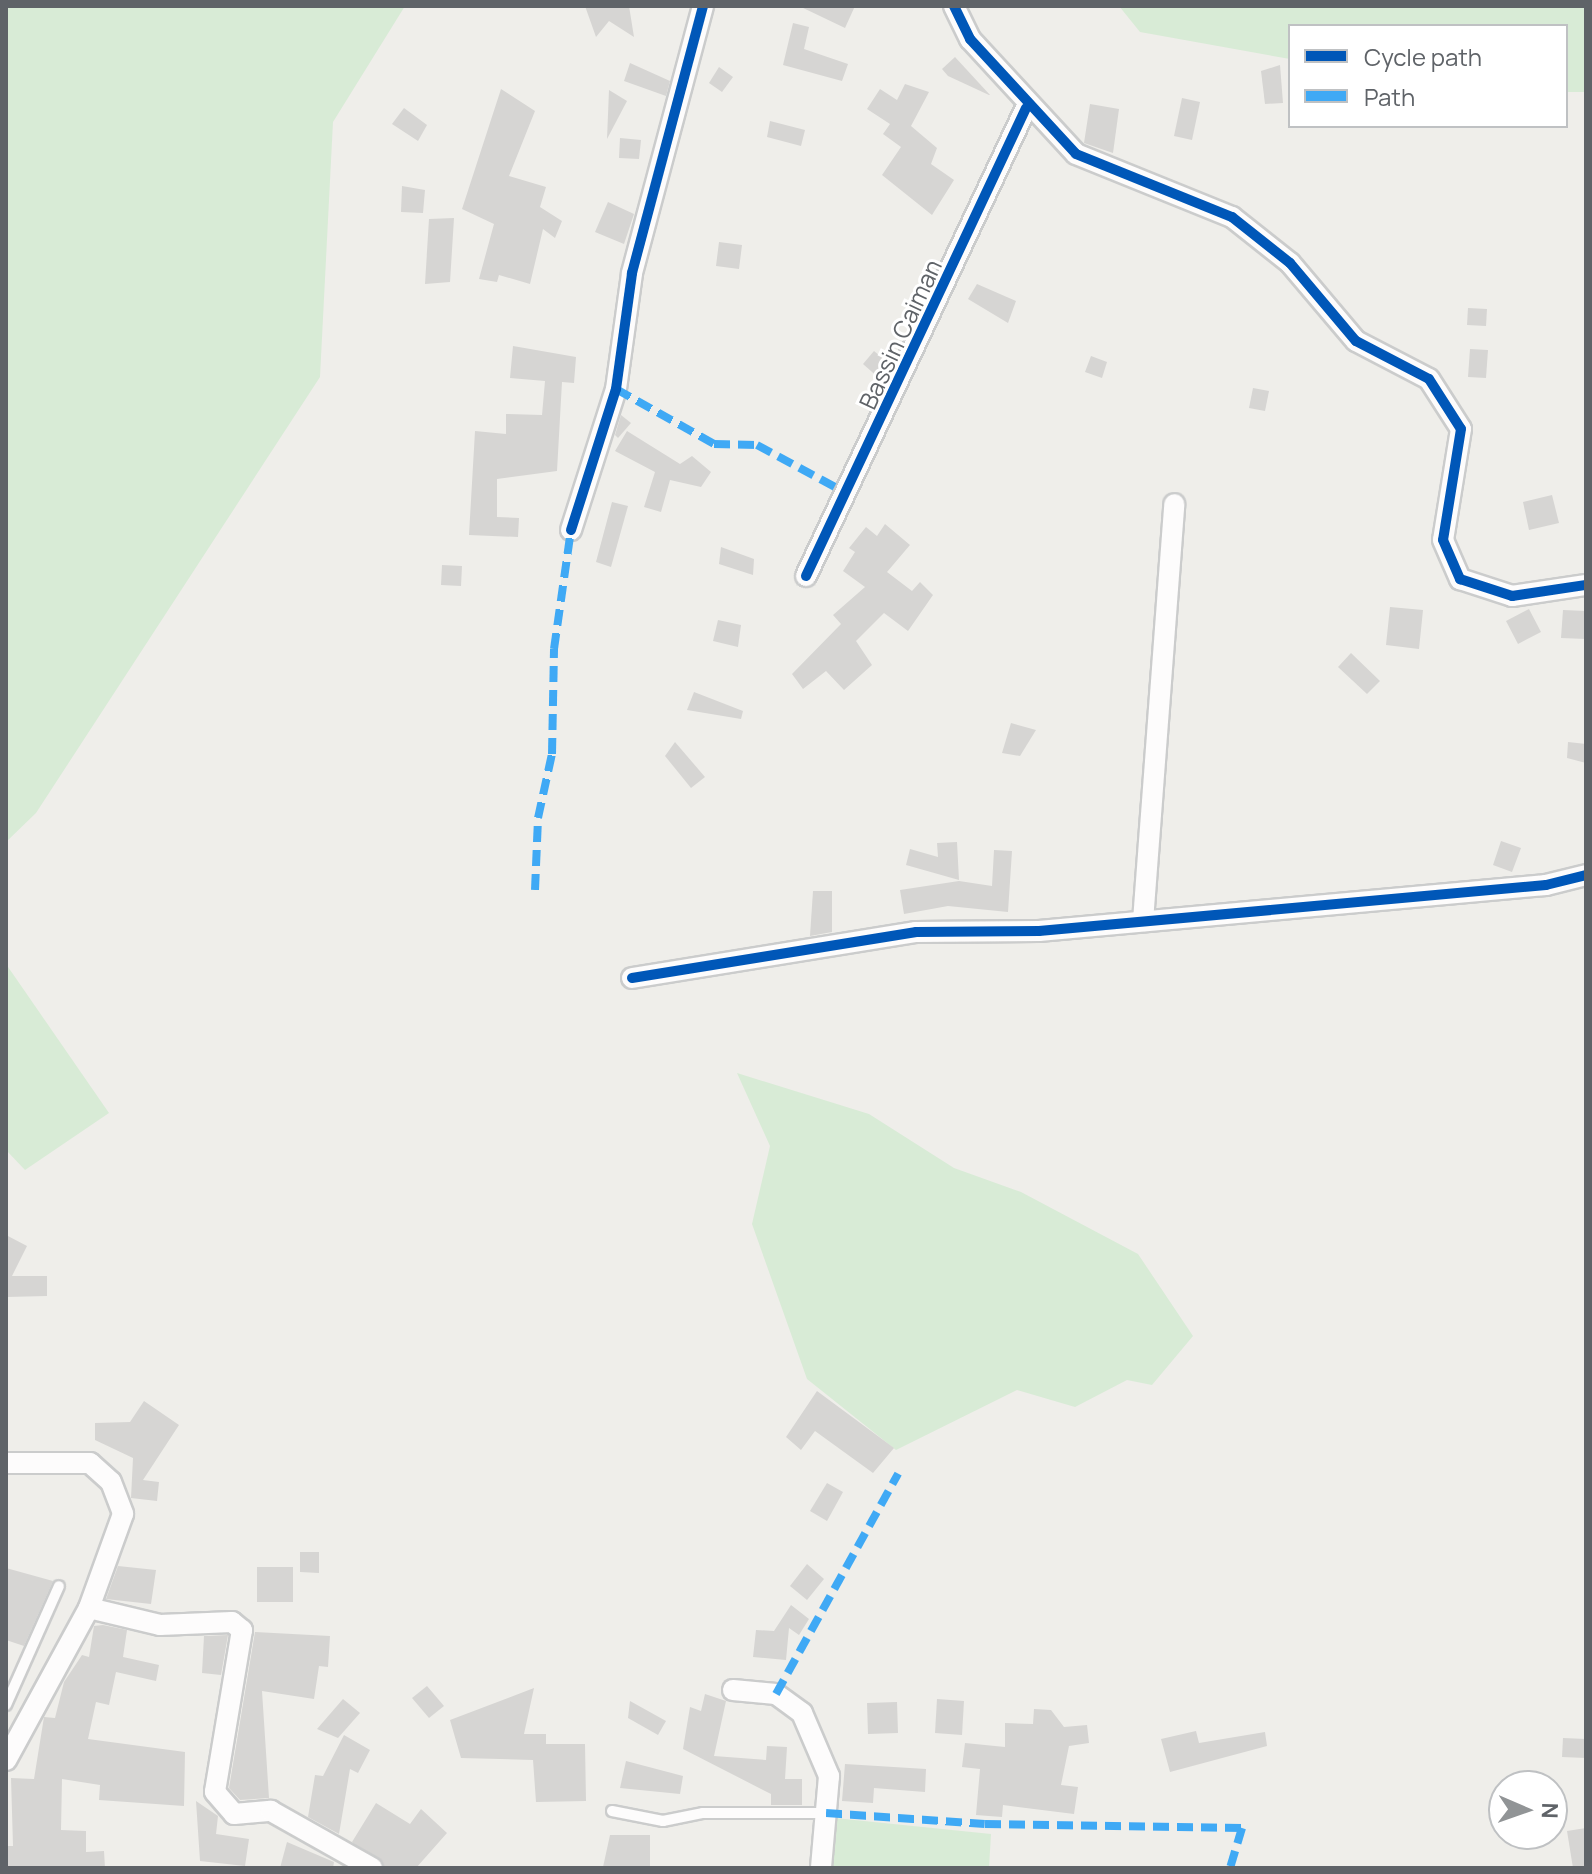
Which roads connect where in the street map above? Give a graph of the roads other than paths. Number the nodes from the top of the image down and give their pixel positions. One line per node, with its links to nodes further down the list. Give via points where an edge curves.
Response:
1 (703, 6): 5 (street, via 632,273 616,389)
2 (954, 6): 3 (street, via 970,39)
3 (1026, 108): 6 (street, Bassin Caiman); 7 (street, via 1096,167 1169,186 1232,217 1290,263 1356,341 1429,379 1461,429 1443,540 1460,579 1512,596)
4 (1174, 504): 9 (street)
5 (571, 530)
6 (806, 576)
7 (1586, 585)
8 (1586, 875): 9 (street)
9 (1143, 921): 10 (street, via 916,932)
10 (632, 978)
11 (6, 1463): 13 (street, via 90,1463 111,1482 123,1514)
12 (59, 1586): 15 (lane)
13 (89, 1608): 16 (street); 19 (street, via 160,1625 232,1622 242,1630 215,1792 234,1814 271,1811)
14 (733, 1690): 18 (street, via 776,1694 802,1713 829,1776)
15 (6, 1705)
16 (6, 1760)
17 (612, 1811): 18 (lane, via 663,1821 703,1813)
18 (826, 1813): 20 (street)
19 (372, 1868)
20 (821, 1868)

